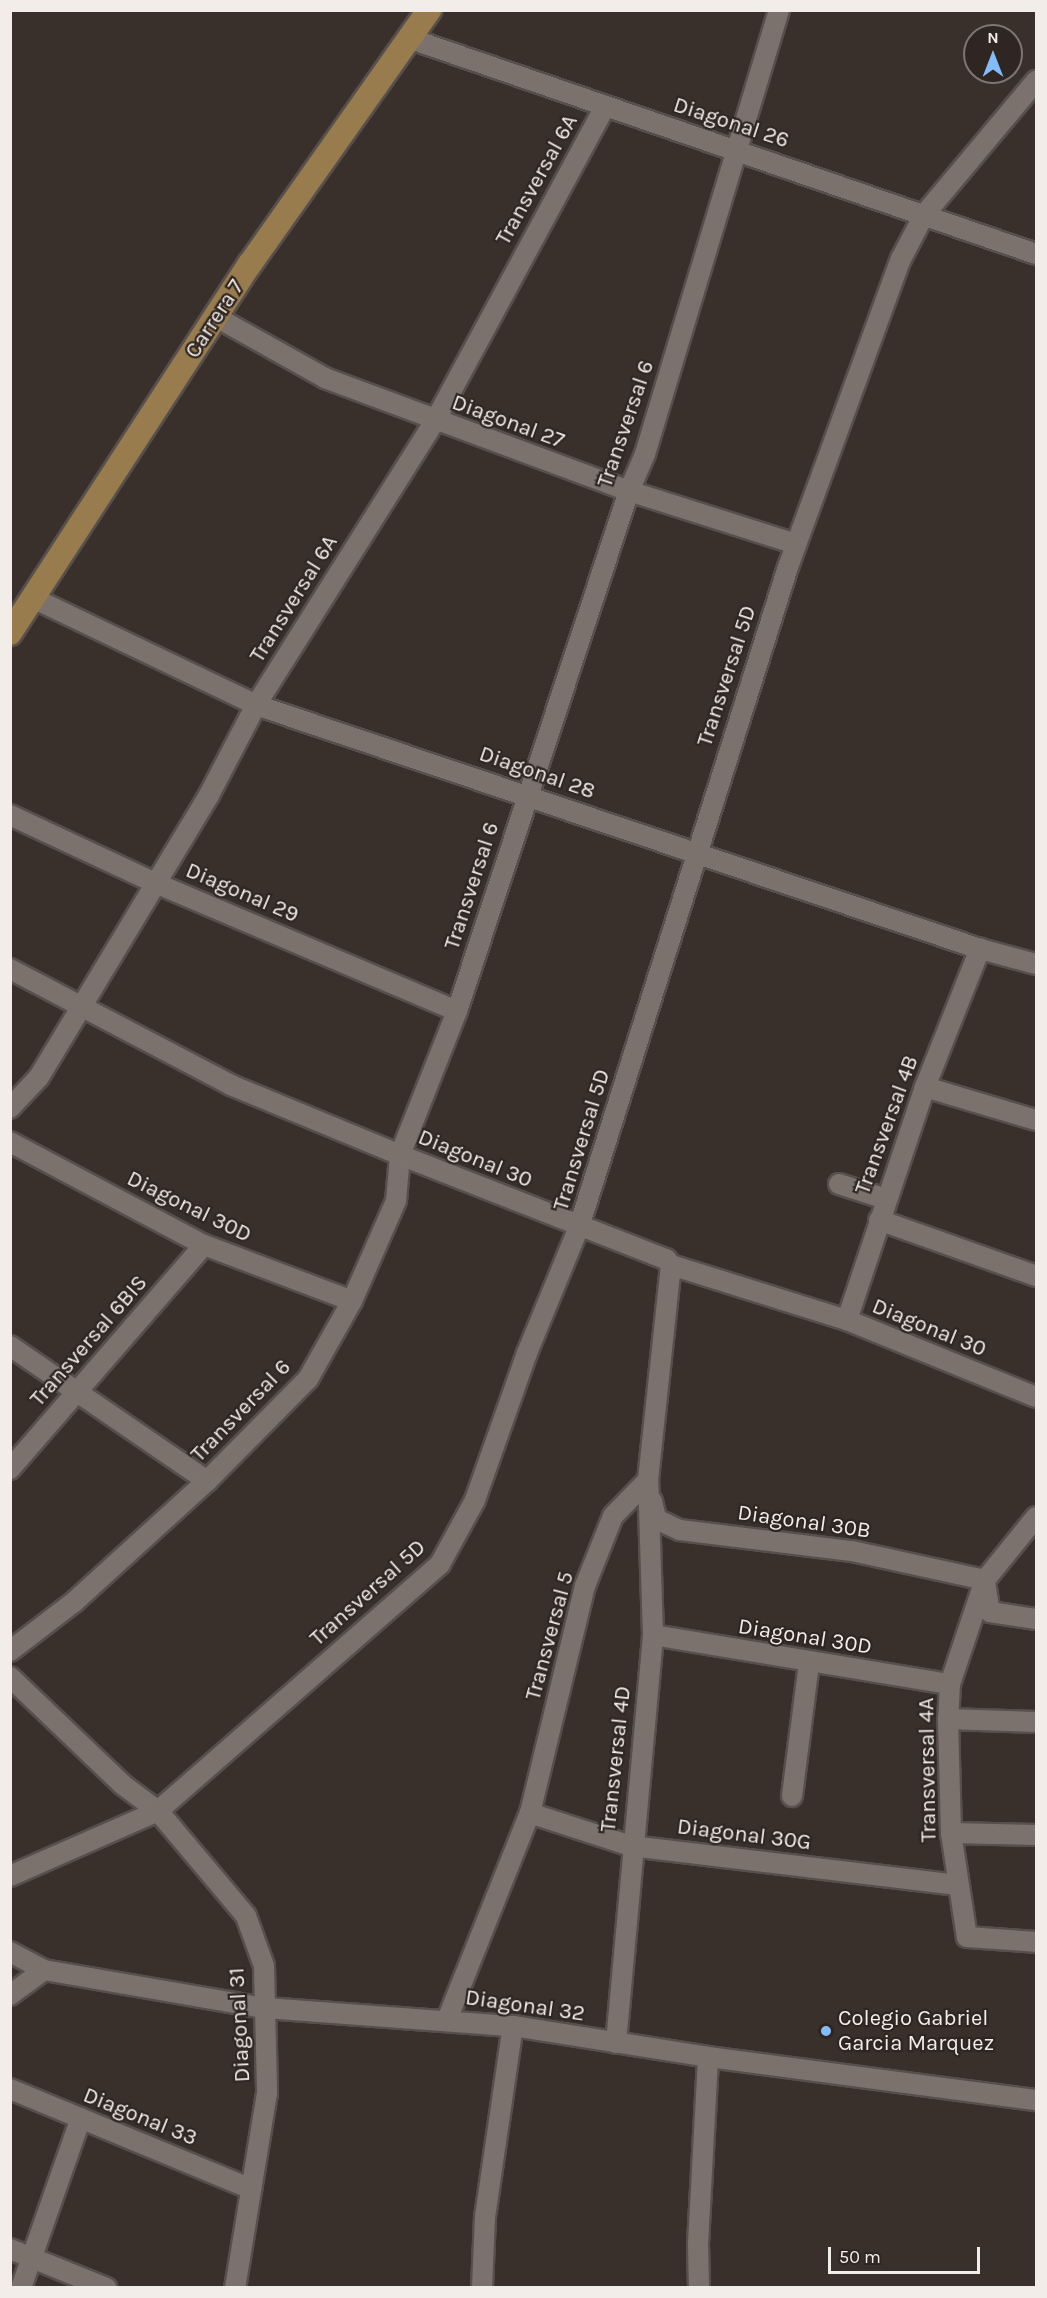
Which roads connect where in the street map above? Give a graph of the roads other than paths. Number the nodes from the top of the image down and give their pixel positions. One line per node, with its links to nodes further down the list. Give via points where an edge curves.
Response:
1 (429, 10): 3 (main road, Carrera 7)
2 (779, 10): 6 (street, Transversal 6)
3 (411, 39): 5 (street, Diagonal 26); 9 (main road, Carrera 7)
4 (1036, 81): 7 (street, Transversal 5D)
5 (605, 107): 6 (street, Diagonal 26); 10 (street, Transversal 6A)
6 (738, 149): 7 (street, Diagonal 26); 11 (street, Transversal 6, via 645,454)
7 (924, 215): 8 (street, Diagonal 26); 12 (street, Transversal 5D, via 901,259)
8 (1036, 254)
9 (216, 317): 10 (street, Diagonal 27, via 325,378); 13 (main road, Carrera 7)
10 (435, 421): 11 (street, Diagonal 27); 15 (street, Transversal 6A)
11 (629, 491): 12 (street, Diagonal 27); 16 (street, Transversal 6)
12 (796, 544): 18 (street, Transversal 5D)
13 (33, 598): 14 (main road, Carrera 7); 15 (street, Diagonal 28)
14 (10, 633)
15 (256, 705): 16 (street, Diagonal 28); 19 (street, Transversal 6A, via 208,795)
16 (527, 794): 18 (street, Diagonal 28); 24 (street, Transversal 6)
17 (10, 815): 19 (street, Diagonal 29)
18 (695, 855): 20 (street, Diagonal 28); 33 (street, Transversal 5D)
19 (153, 882): 23 (street, Transversal 6A); 24 (street, Diagonal 29)
20 (980, 949): 21 (street, Diagonal 28); 25 (street, Transversal 4B)
21 (1036, 964)
22 (10, 969): 23 (street, Diagonal 30)
23 (83, 1005): 26 (street, Transversal 6A, via 39,1077); 29 (street, Diagonal 30, via 231,1085)
24 (457, 1011): 29 (street, Transversal 6)
25 (926, 1087): 27 (street); 31 (street, Transversal 4B)
26 (10, 1107)
27 (1036, 1120)
28 (10, 1142): 34 (street, Diagonal 30D)
29 (400, 1155): 33 (street, Diagonal 30); 37 (street, Transversal 6, via 396,1201)
30 (839, 1184): 31 (street)
31 (886, 1199): 32 (street, Transversal 4B)
32 (879, 1220): 36 (street); 38 (street, Transversal 4B)
33 (579, 1227): 35 (street, Diagonal 30, via 666,1259); 56 (street, Transversal 5D, via 475,1500 440,1564)
34 (204, 1245): 37 (street, Diagonal 30D); 40 (street, Transversal 6BIS)
35 (671, 1265): 38 (street, Diagonal 30); 43 (street)
36 (1036, 1276)
37 (352, 1301): 44 (street, Transversal 6, via 308,1378)
38 (847, 1320): 41 (street, Diagonal 30)
39 (10, 1346): 40 (street)
40 (77, 1393): 42 (street, Transversal 6BIS); 44 (street)
41 (1036, 1397)
42 (10, 1469)
43 (648, 1480): 46 (street, Diagonal 30B, via 656,1519 680,1530 852,1551); 48 (street, Transversal 4D); 57 (street, Transversal 5, via 613,1516 585,1586)
44 (207, 1481): 49 (street, Transversal 6, via 74,1602)
45 (1036, 1517): 46 (street, Transversal 4A)
46 (985, 1580): 47 (street, via 990,1612); 52 (street, Transversal 4A)
47 (1036, 1618)
48 (653, 1635): 50 (street, Diagonal 30D); 60 (street, Transversal 4D)
49 (10, 1651)
50 (809, 1663): 52 (street, Diagonal 30D); 55 (street)
51 (10, 1677): 56 (street, Diagonal 31, via 123,1785)
52 (950, 1684): 53 (street, Transversal 4A)
53 (948, 1719): 54 (street); 58 (street, Transversal 4A)
54 (1036, 1722)
55 (792, 1796)
56 (158, 1811): 61 (street, Transversal 5D); 67 (street, Diagonal 31, via 246,1916 264,1966)
57 (530, 1813): 60 (street, Diagonal 30G); 68 (street, Transversal 5)
58 (951, 1833): 59 (street); 62 (street, Transversal 4A)
59 (1036, 1835)
60 (631, 1846): 62 (street, Diagonal 30G); 70 (street, Transversal 4D)
61 (10, 1876)
62 (958, 1885): 63 (street, Transversal 4A, via 967,1937)
63 (1036, 1942)
64 (10, 1952): 65 (street, Diagonal 32)
65 (44, 1970): 66 (street); 67 (street, Diagonal 32)
66 (10, 1995)
67 (265, 2008): 68 (street, Diagonal 32); 75 (street, Diagonal 31, via 267,2093)
68 (447, 2020): 69 (street, Diagonal 32)
69 (513, 2026): 70 (street, Diagonal 32); 81 (street, via 485,2217)
70 (616, 2043): 71 (street, Diagonal 32)
71 (708, 2057): 73 (street, Diagonal 32); 82 (street)
72 (10, 2089): 74 (street, Diagonal 33)
73 (1036, 2100)
74 (81, 2118): 75 (street, Diagonal 33); 77 (street)
75 (251, 2189): 80 (street, Diagonal 31)
76 (10, 2249): 77 (street)
77 (30, 2260): 78 (street); 79 (street)
78 (21, 2288)
79 (106, 2288)
80 (235, 2288)
81 (482, 2288)
82 (699, 2288)

